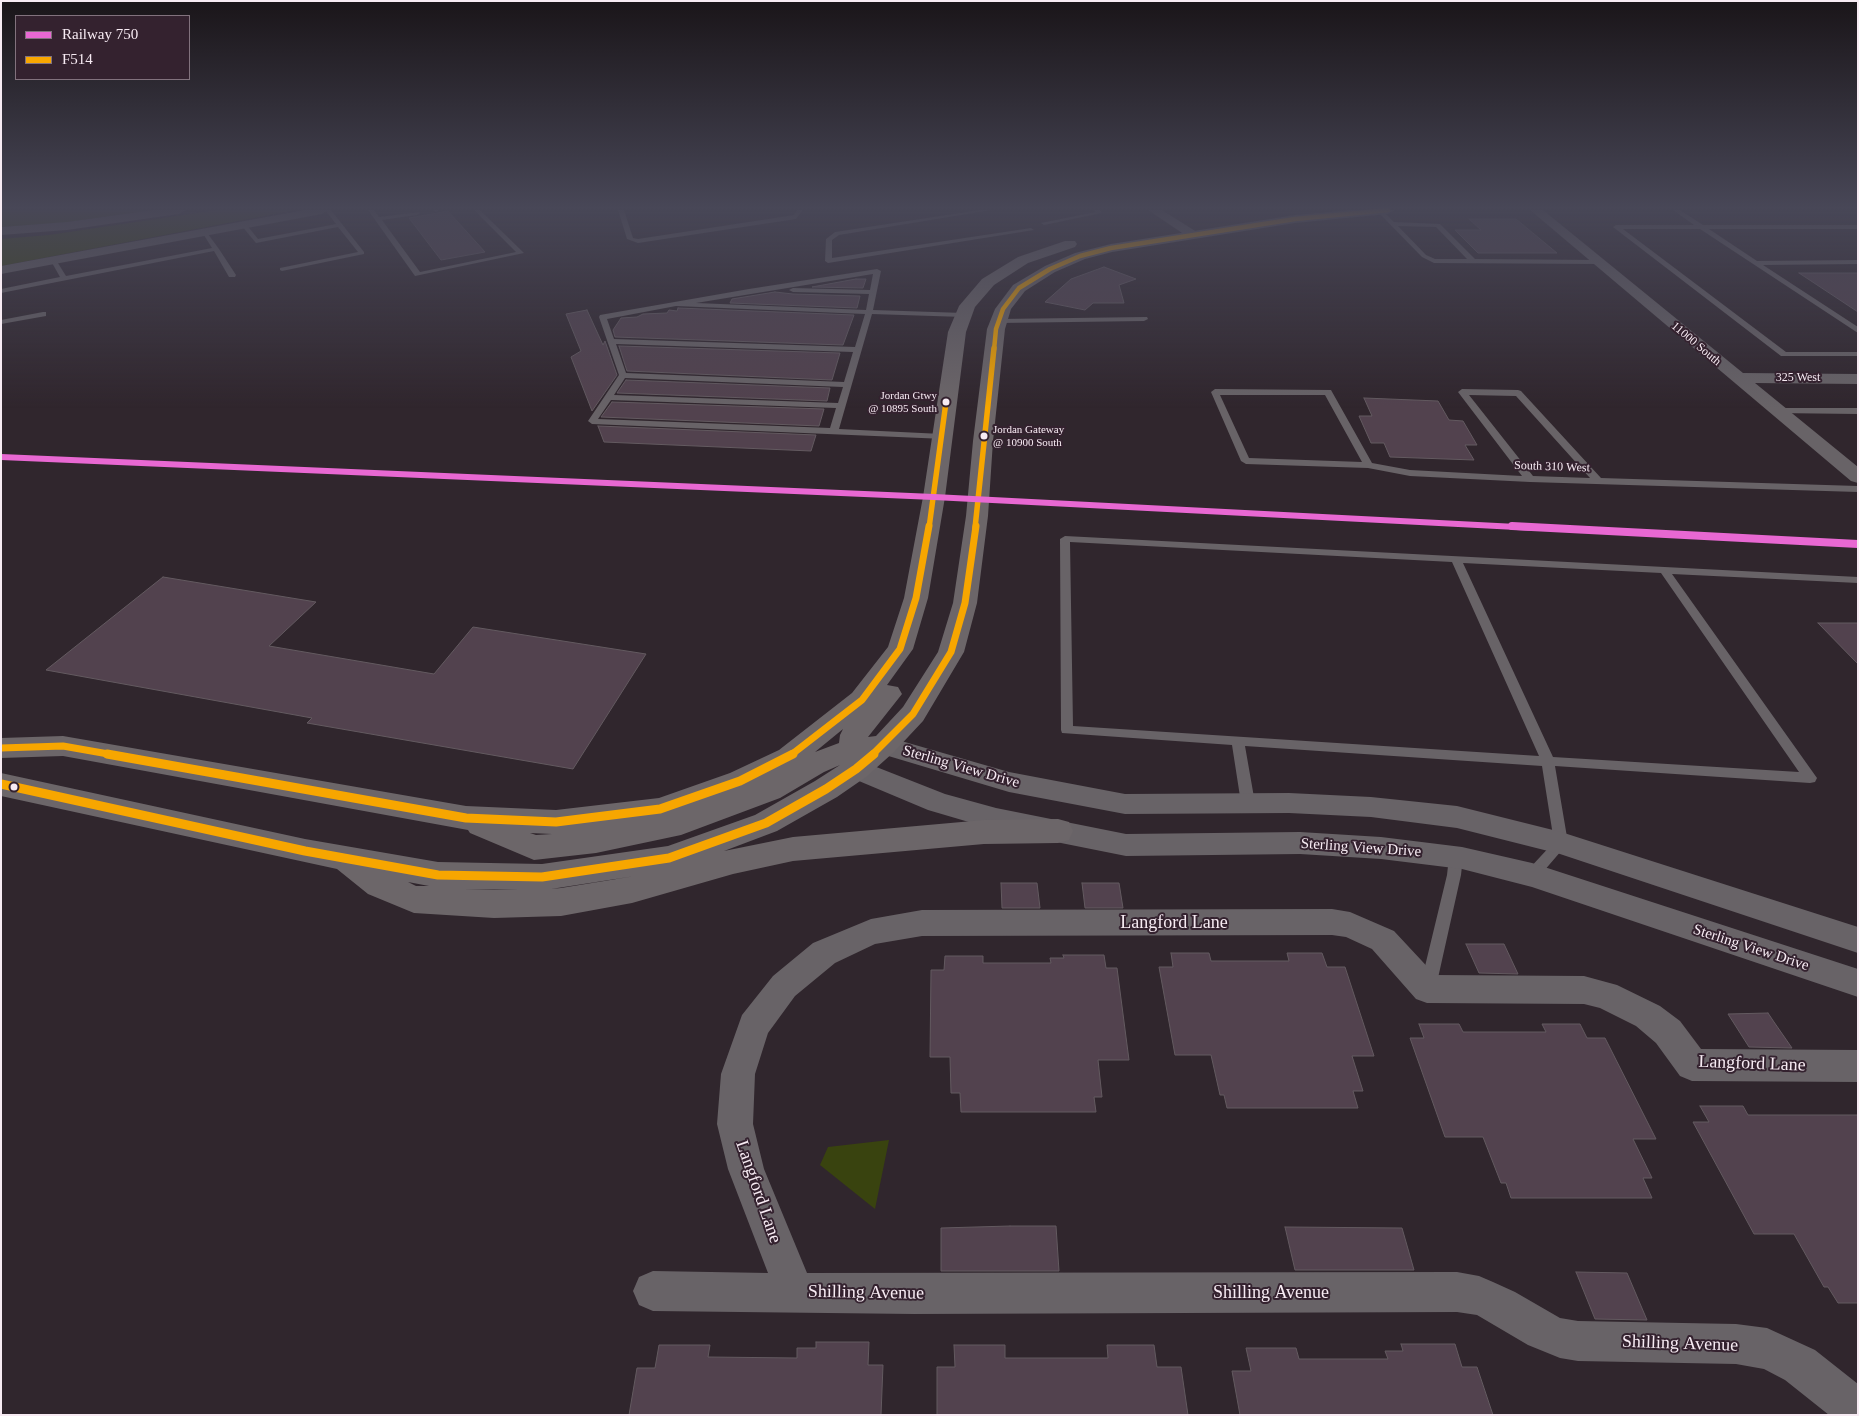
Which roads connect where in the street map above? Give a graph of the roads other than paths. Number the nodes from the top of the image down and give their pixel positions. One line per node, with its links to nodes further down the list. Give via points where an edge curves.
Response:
1 (62, 276): 10 (lane)
2 (79, 276): 10 (lane)
3 (844, 276): 11 (lane)
4 (876, 276): 13 (lane)
5 (997, 276): 17 (main road, via 967,306)
6 (1038, 276): 19 (main road, via 1019,288)
7 (1616, 276): 26 (street, 11000 South)
8 (1681, 276): 24 (lane, via 1784,354)
9 (1776, 276): 21 (lane)
10 (64, 279): 12 (lane)
11 (760, 289): 13 (lane); 14 (lane)
12 (1, 291)
13 (873, 292): 15 (lane)
14 (675, 304): 15 (lane); 22 (lane, via 603,317)
15 (869, 312): 17 (lane); 23 (lane)
16 (43, 314): 20 (lane)
17 (964, 315): 34 (main road, via 957,332)
18 (1144, 319): 19 (lane)
19 (999, 320): 45 (main road, via 977,516 965,602 958,628 951,652 913,714)
20 (1, 322)
21 (1858, 331)
22 (612, 341): 23 (lane); 25 (lane)
23 (858, 350): 28 (lane)
24 (1858, 354)
25 (623, 374): 28 (lane); 29 (lane)
26 (1738, 378): 27 (street, 325 West); 31 (street, 11000 South)
27 (1858, 378)
28 (848, 384): 30 (lane)
29 (609, 397): 30 (lane); 33 (lane, via 592,421)
30 (842, 406): 33 (lane)
31 (1778, 411): 32 (lane); 36 (street, 11000 South)
32 (1858, 411)
33 (834, 431): 34 (lane)
34 (942, 436): 43 (main road)
35 (1368, 465): 35 (lane, South 310 West, via 1246,461 1214,392 1328,392); 37 (lane, South 310 West, via 1410,473)
36 (1858, 476)
37 (1530, 479): 38 (lane, South 310 West); 38 (lane, via 1462,392 1518,392)
38 (1598, 482): 39 (lane, South 310 West)
39 (1858, 489)
40 (1456, 559): 41 (lane); 44 (lane, via 1065,539 1066,730); 48 (lane)
41 (1665, 571): 42 (lane); 48 (lane, via 1810,778)
42 (1858, 580)
43 (912, 611): 47 (main road, via 921,644 896,683 854,735); 51 (main road, via 900,649 862,700 789,756 740,781 660,809 556,822)
44 (1238, 742): 48 (lane); 50 (lane)
45 (884, 745): 47 (main road); 50 (street, Sterling View Drive, via 1009,782 1125,804)
46 (1, 748): 51 (main road, via 63,746)
47 (854, 760): 51 (main road, via 823,760 768,790 699,817 596,841 534,848); 52 (street, Sterling View Drive, via 938,803); 55 (main road, via 826,789 766,823 669,858 542,877 438,876)
48 (1548, 761): 53 (lane)
49 (1, 784): 55 (main road)
50 (1248, 803): 53 (street, Sterling View Drive, via 1371,808 1458,817)
51 (466, 818)
52 (1058, 831): 54 (street, Sterling View Drive, via 1126,845 1300,843); 55 (main road, via 984,832 793,849 733,861 632,890 561,902 494,904 414,899 379,886)
53 (1560, 843): 56 (lane); 57 (street, Sterling View Drive)
54 (1456, 857): 56 (street, Sterling View Drive); 59 (lane)
55 (347, 859)
56 (1532, 875): 58 (street, Sterling View Drive)
57 (1858, 940)
58 (1858, 983)
59 (1427, 989): 60 (street, Langford Lane, via 1584,990 1606,995 1648,1016 1668,1032 1692,1065); 62 (street, Langford Lane, via 1383,940 1350,925 1332,922 922,923 871,932 824,953 784,986 754,1026 738,1074 735,1124 746,1168)
60 (1858, 1066)
61 (652, 1292): 62 (street, Shilling Avenue)
62 (795, 1292): 63 (street, Shilling Avenue, via 1457,1292 1478,1296 1501,1306 1560,1338 1736,1344 1767,1349 1800,1365)
63 (1858, 1411)

